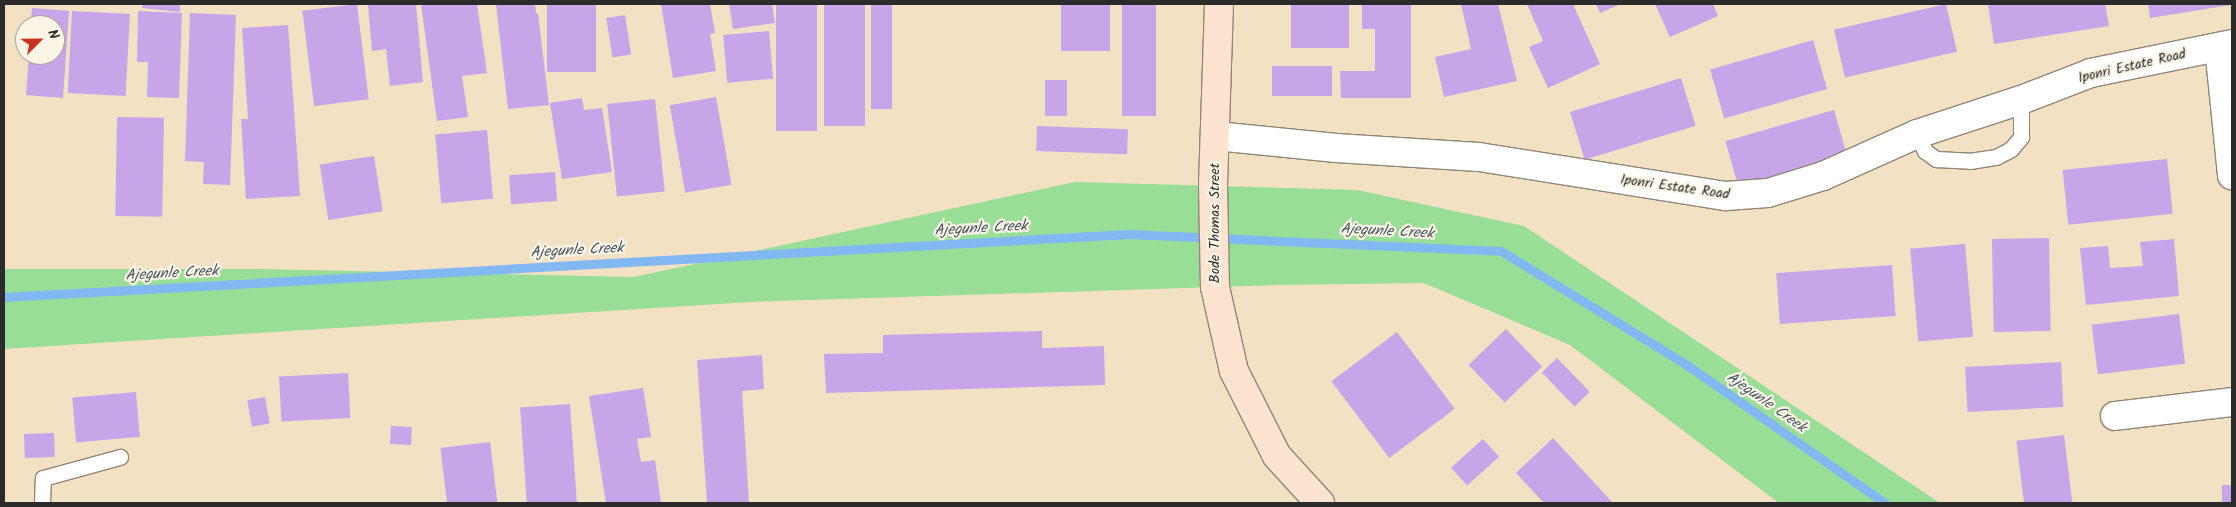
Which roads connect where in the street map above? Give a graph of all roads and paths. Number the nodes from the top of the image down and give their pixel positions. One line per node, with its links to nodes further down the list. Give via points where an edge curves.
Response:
1 (1219, 4): 5 (main road, Bode Thomas Street)
2 (2226, 45): 3 (street, Iponri Estate Road, via 2091,73); 6 (street)
3 (2021, 100): 4 (street, Iponri Estate Road); 4 (lane, via 2021,137 2011,149 1996,157 1970,161 1936,159 1925,151)
4 (1917, 134): 5 (street, Iponri Estate Road, via 1823,176 1768,193 1726,196 1479,157)
5 (1216, 136): 11 (main road, Bode Thomas Street, via 1213,184 1215,288 1234,371 1277,456)
6 (2232, 175)
7 (2232, 402): 8 (street)
8 (2115, 416)
9 (120, 457): 10 (lane, via 43,478)
10 (42, 503)
11 (1320, 503)

